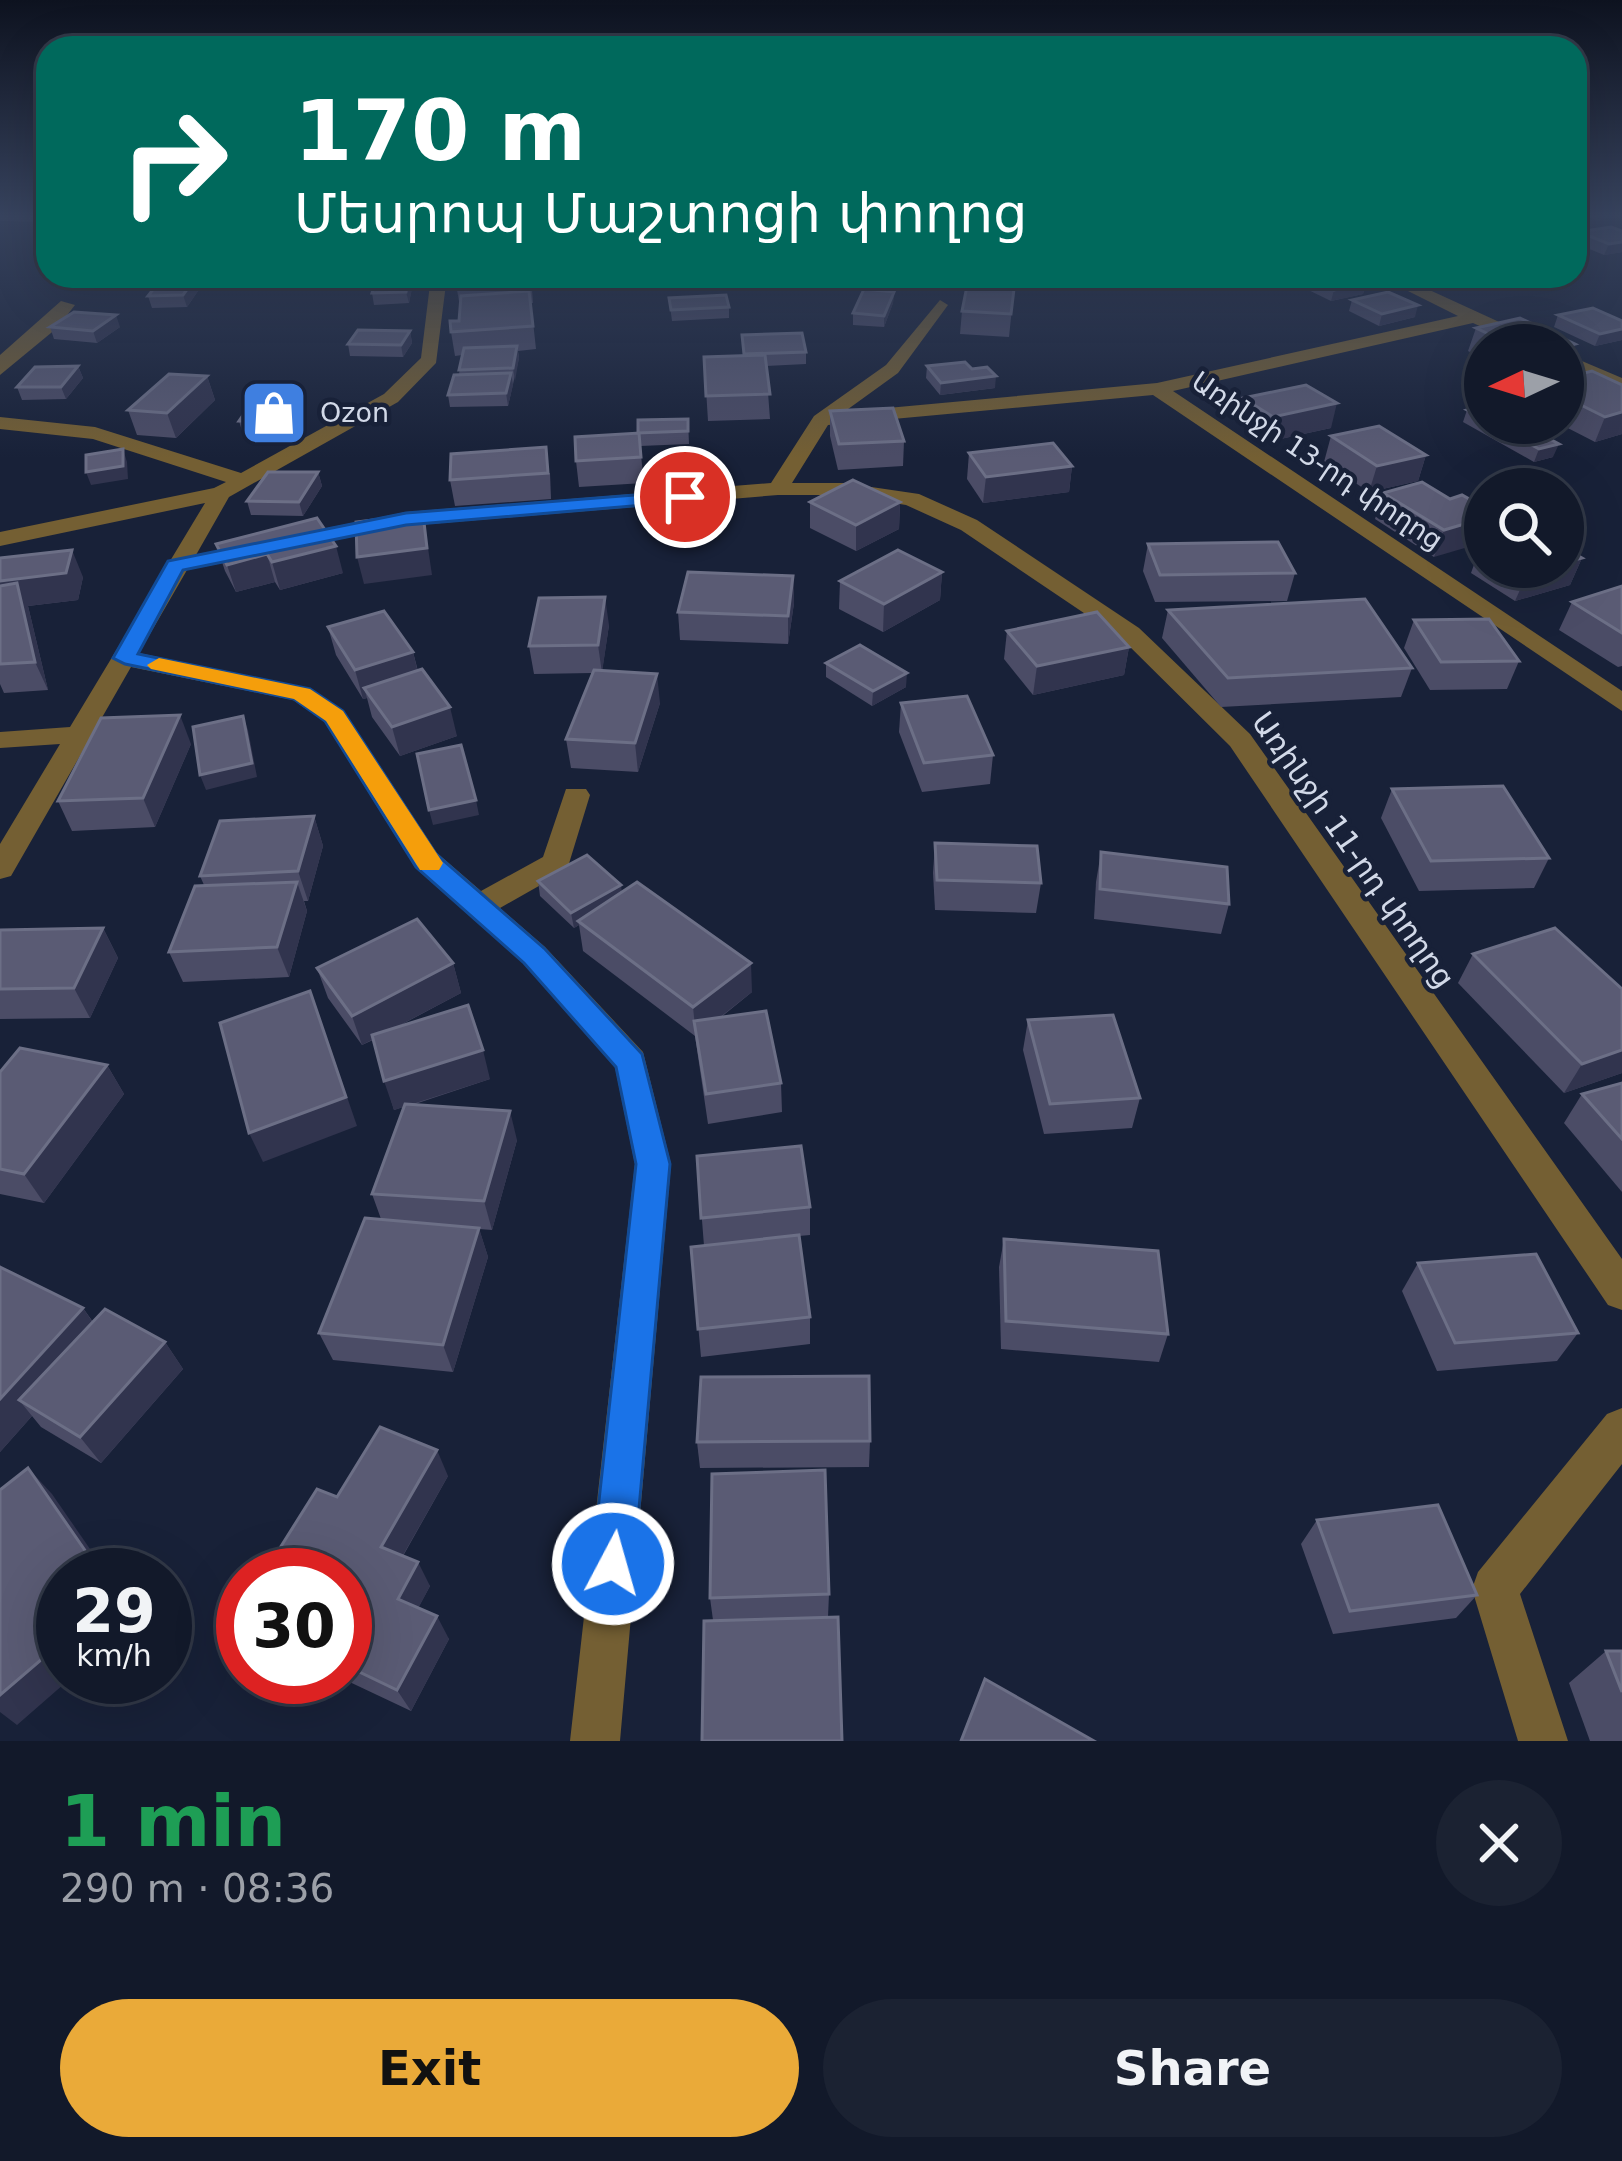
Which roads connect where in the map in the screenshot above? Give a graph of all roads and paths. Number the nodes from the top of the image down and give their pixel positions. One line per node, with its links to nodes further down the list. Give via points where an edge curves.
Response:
1 (437, 295): 14 (street, via 430,359 392,398)
2 (1428, 295): 5 (street)
3 (68, 305): 8 (street)
4 (940, 305): 12 (street, via 892,369)
5 (1475, 317): 6 (street); 11 (street)
6 (1490, 324)
7 (1584, 368): 10 (street)
8 (0, 370): 9 (street)
9 (0, 383)
10 (1622, 385)
11 (1157, 389): 12 (street); 19 (street, Առինջի 13-րդ փողոց)
12 (821, 420): 15 (street)
13 (0, 423): 14 (street, via 95,433)
14 (232, 487): 16 (street); 17 (street)
15 (778, 489): 17 (street, Առինջի 11-րդ փողոց, via 406,519); 25 (street, Առինջի 11-րդ փողոց, via 911,499 969,525 1130,633 1240,740)
16 (0, 539)
17 (175, 566): 18 (street)
18 (125, 658): 20 (street); 24 (street, via 301,694 334,716 426,860)
19 (1622, 703)
20 (80, 734): 21 (street); 23 (street)
21 (0, 740)
22 (576, 795): 24 (street, via 556,863)
23 (0, 869)
24 (478, 906): 27 (street, via 631,1062 653,1164)
25 (1622, 1292)
26 (1622, 1430): 28 (street, via 1495,1589)
27 (596, 1741)
28 (1543, 1741)

